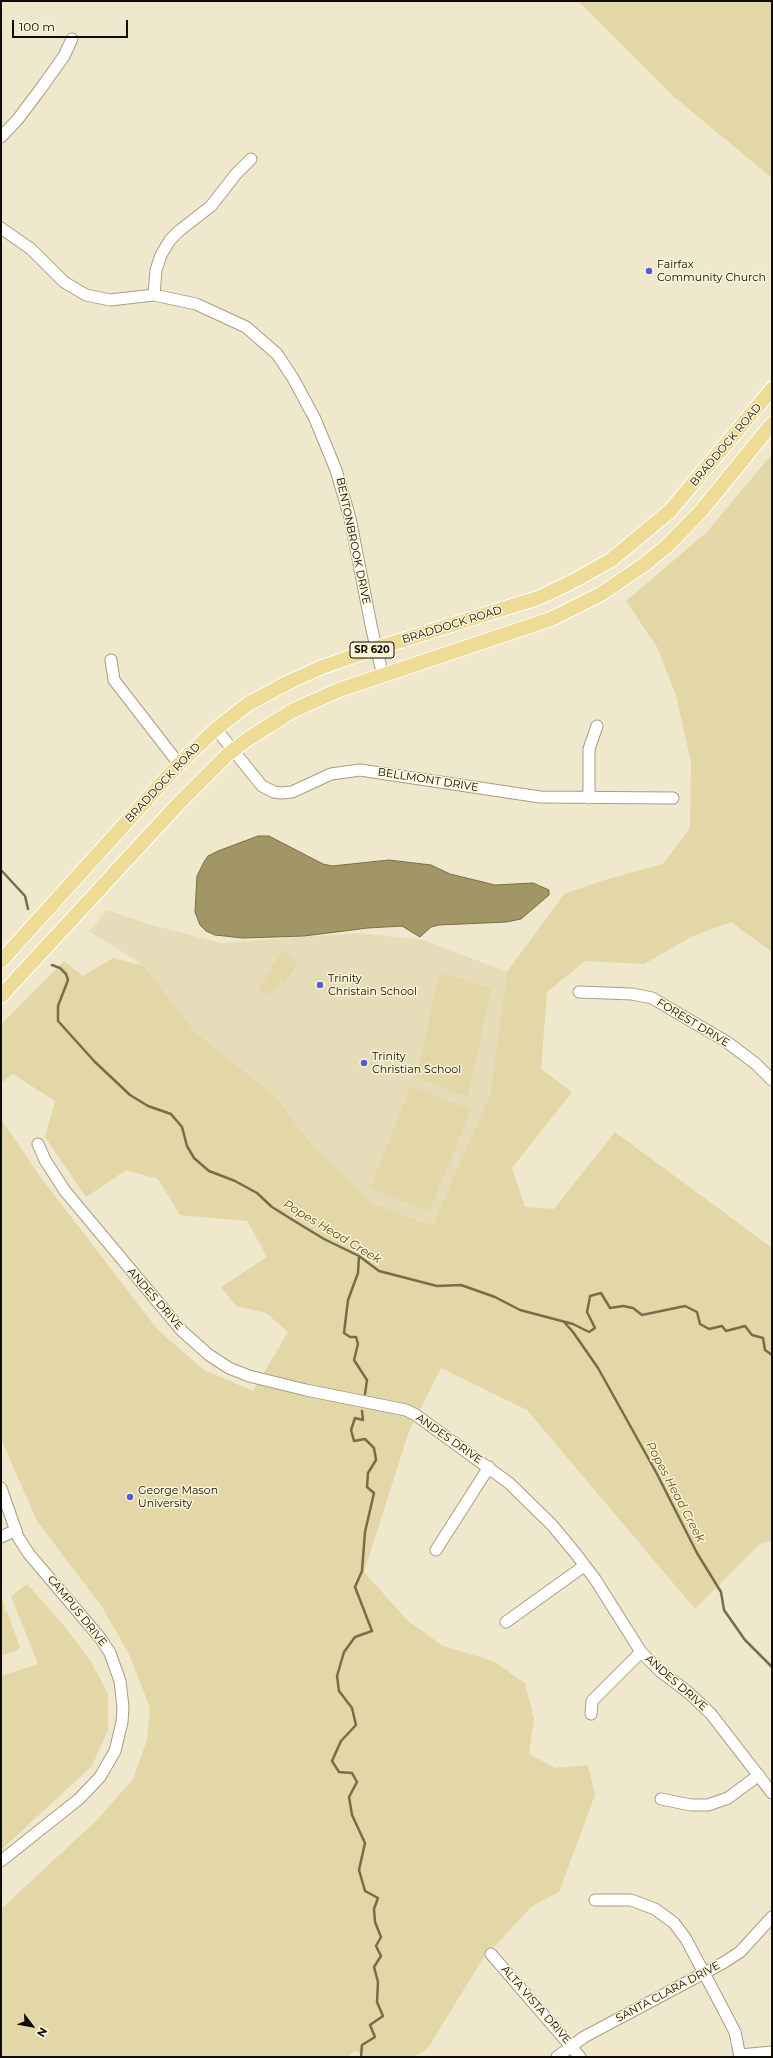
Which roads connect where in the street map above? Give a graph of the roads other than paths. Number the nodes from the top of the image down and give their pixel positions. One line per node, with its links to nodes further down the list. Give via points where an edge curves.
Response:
1 (72, 39): 2 (street, via 64,56 42,87)
2 (1, 137)
3 (251, 159): 5 (street, via 211,206 170,240 157,265)
4 (1, 228): 5 (street, BENTONBROOK DRIVE, via 31,249 64,282 86,295 110,300)
5 (154, 295): 8 (street, BENTONBROOK DRIVE, via 196,304 234,320 263,340 284,363 315,419 336,470 350,518)
6 (772, 389): 8 (main road, BRADDOCK ROAD / SR 620, via 670,511 611,560 538,598)
7 (772, 424): 10 (main road, BRADDOCK ROAD / SR 620, via 701,511 667,546 624,579 551,619)
8 (377, 648): 10 (street, BENTONBROOK DRIVE); 12 (main road, BRADDOCK ROAD / SR 620, via 322,667 289,682 248,704)
9 (111, 660): 14 (street, via 114,680)
10 (383, 676): 13 (main road, BRADDOCK ROAD / SR 620, via 339,690 292,711)
11 (597, 726): 15 (street, via 588,749)
12 (216, 729): 13 (street, BELLMONT DRIVE); 14 (main road, BRADDOCK ROAD / SR 620)
13 (233, 750): 15 (street, BELLMONT DRIVE, via 262,786 281,793 292,792 331,774 360,770 540,797); 19 (main road, BRADDOCK ROAD / SR 620, via 180,802)
14 (178, 764): 17 (main road, BRADDOCK ROAD / SR 620)
15 (589, 798): 16 (street, BELLMONT DRIVE)
16 (674, 798)
17 (1, 961)
18 (579, 992): 20 (street, FOREST DRIVE, via 632,994 652,998 727,1042)
19 (1, 996)
20 (772, 1080)
21 (38, 1144): 22 (street, ANDES DRIVE, via 65,1191 182,1331 209,1355 228,1368 248,1376 406,1410)
22 (488, 1468): 26 (street); 27 (street, ANDES DRIVE, via 528,1500 552,1525)
23 (1, 1488): 24 (street, CAMPUS DRIVE)
24 (16, 1530): 25 (street); 34 (street, CAMPUS DRIVE, via 29,1554 101,1639 120,1681 123,1708 115,1751 100,1777 79,1799)
25 (1, 1537)
26 (436, 1550)
27 (584, 1566): 28 (street); 29 (street, ANDES DRIVE)
28 (506, 1622)
29 (641, 1652): 30 (street, via 592,1701); 31 (street, ANDES DRIVE, via 711,1714)
30 (591, 1714)
31 (758, 1775): 32 (street, ANDES DRIVE); 33 (street, via 728,1798 708,1805 691,1805)
32 (772, 1793)
33 (661, 1799)
34 (1, 1861)
35 (595, 1900): 38 (street, via 631,1900 662,1914 683,1934)
36 (772, 1917): 38 (street, SANTA CLARA DRIVE, via 740,1952)
37 (491, 1954): 39 (street, ALTA VISTA DRIVE)
38 (704, 1973): 39 (street, SANTA CLARA DRIVE); 41 (street, via 735,2032)
39 (571, 2046): 42 (street, SANTA CLARA DRIVE); 43 (street, ALTA VISTA DRIVE)
40 (772, 2052): 41 (street)
41 (740, 2056)
42 (557, 2057)
43 (580, 2057)

